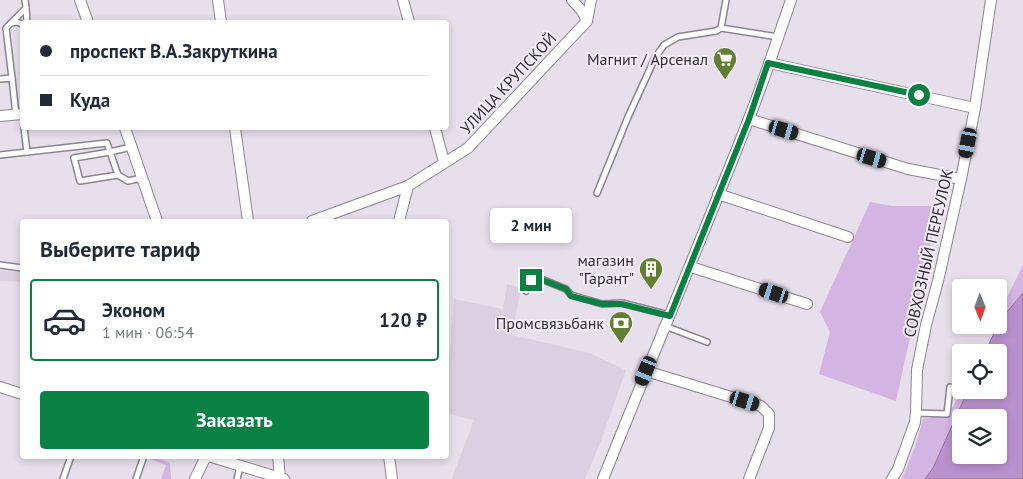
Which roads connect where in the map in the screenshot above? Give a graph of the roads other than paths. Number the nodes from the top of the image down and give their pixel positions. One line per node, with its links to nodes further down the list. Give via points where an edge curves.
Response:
1 (25, 0): 10 (lane)
2 (80, 0): 12 (street)
3 (218, 0): 13 (street)
4 (403, 0): 14 (street)
5 (572, 0): 15 (street)
6 (591, 0): 15 (street)
7 (726, 0): 18 (lane)
8 (791, 0): 19 (street)
9 (991, 0): 23 (street, СОВХОЗНЫЙ ПЕРЕУЛОК)
10 (26, 8): 11 (lane); 16 (lane)
11 (27, 20)
12 (87, 20)
13 (221, 20)
14 (408, 20)
15 (587, 21): 36 (street, УЛИЦА КРУПСКОЙ, via 468,148)
16 (11, 23): 17 (lane); 21 (lane, via 6,28)
17 (20, 23)
18 (721, 28): 19 (lane); 41 (lane, via 678,37 664,45 628,117)
19 (778, 37): 20 (street)
20 (768, 63): 23 (street); 27 (street)
21 (12, 78): 22 (lane); 24 (lane)
22 (0, 79)
23 (975, 108): 39 (street, СОВХОЗНЫЙ ПЕРЕУЛОК)
24 (20, 111)
25 (20, 115): 26 (street)
26 (0, 116)
27 (749, 119): 39 (street, via 908,169); 42 (street)
28 (24, 130): 33 (lane)
29 (126, 130): 32 (street)
30 (235, 130): 44 (street)
31 (436, 130): 36 (street)
32 (132, 147): 34 (lane); 38 (street)
33 (27, 152): 34 (lane, via 107,143); 35 (lane)
34 (110, 152): 37 (lane); 37 (lane, via 74,158 80,181)
35 (0, 155)
36 (444, 162): 40 (street, УЛИЦА КРУПСКОЙ)
37 (118, 175): 38 (lane, via 128,181)
38 (142, 178): 43 (street)
39 (961, 179): 60 (street, СОВХОЗНЫЙ ПЕРЕУЛОК, via 917,370)
40 (408, 186): 45 (street, УЛИЦА КРУПСКОЙ); 46 (street)
41 (597, 193)
42 (718, 194): 47 (street); 49 (street)
43 (157, 219)
44 (248, 219)
45 (317, 219)
46 (400, 219)
47 (848, 237)
48 (0, 266): 50 (lane)
49 (690, 266): 52 (street); 53 (street)
50 (20, 268)
51 (526, 290): 53 (lane, via 531,280 540,279 566,289 571,296)
52 (807, 304)
53 (670, 316): 54 (street)
54 (665, 326): 55 (lane); 56 (street)
55 (706, 342)
56 (646, 371): 74 (street); 75 (street, via 761,406 769,414 769,428)
57 (0, 387): 59 (street)
58 (950, 387): 60 (lane, via 947,414)
59 (20, 393)
60 (916, 413): 76 (street, СОВХОЗНЫЙ ПЕРЕУЛОК, via 909,440)
61 (70, 459): 69 (lane)
62 (143, 459): 70 (lane)
63 (205, 459): 71 (street)
64 (216, 459): 67 (street)
65 (279, 459): 68 (street)
66 (389, 459): 73 (street)
67 (240, 467): 68 (street); 72 (lane)
68 (282, 478)
69 (63, 479)
70 (136, 479)
71 (195, 479)
72 (237, 479)
73 (392, 479)
74 (603, 479)
75 (749, 479)
76 (892, 479)

